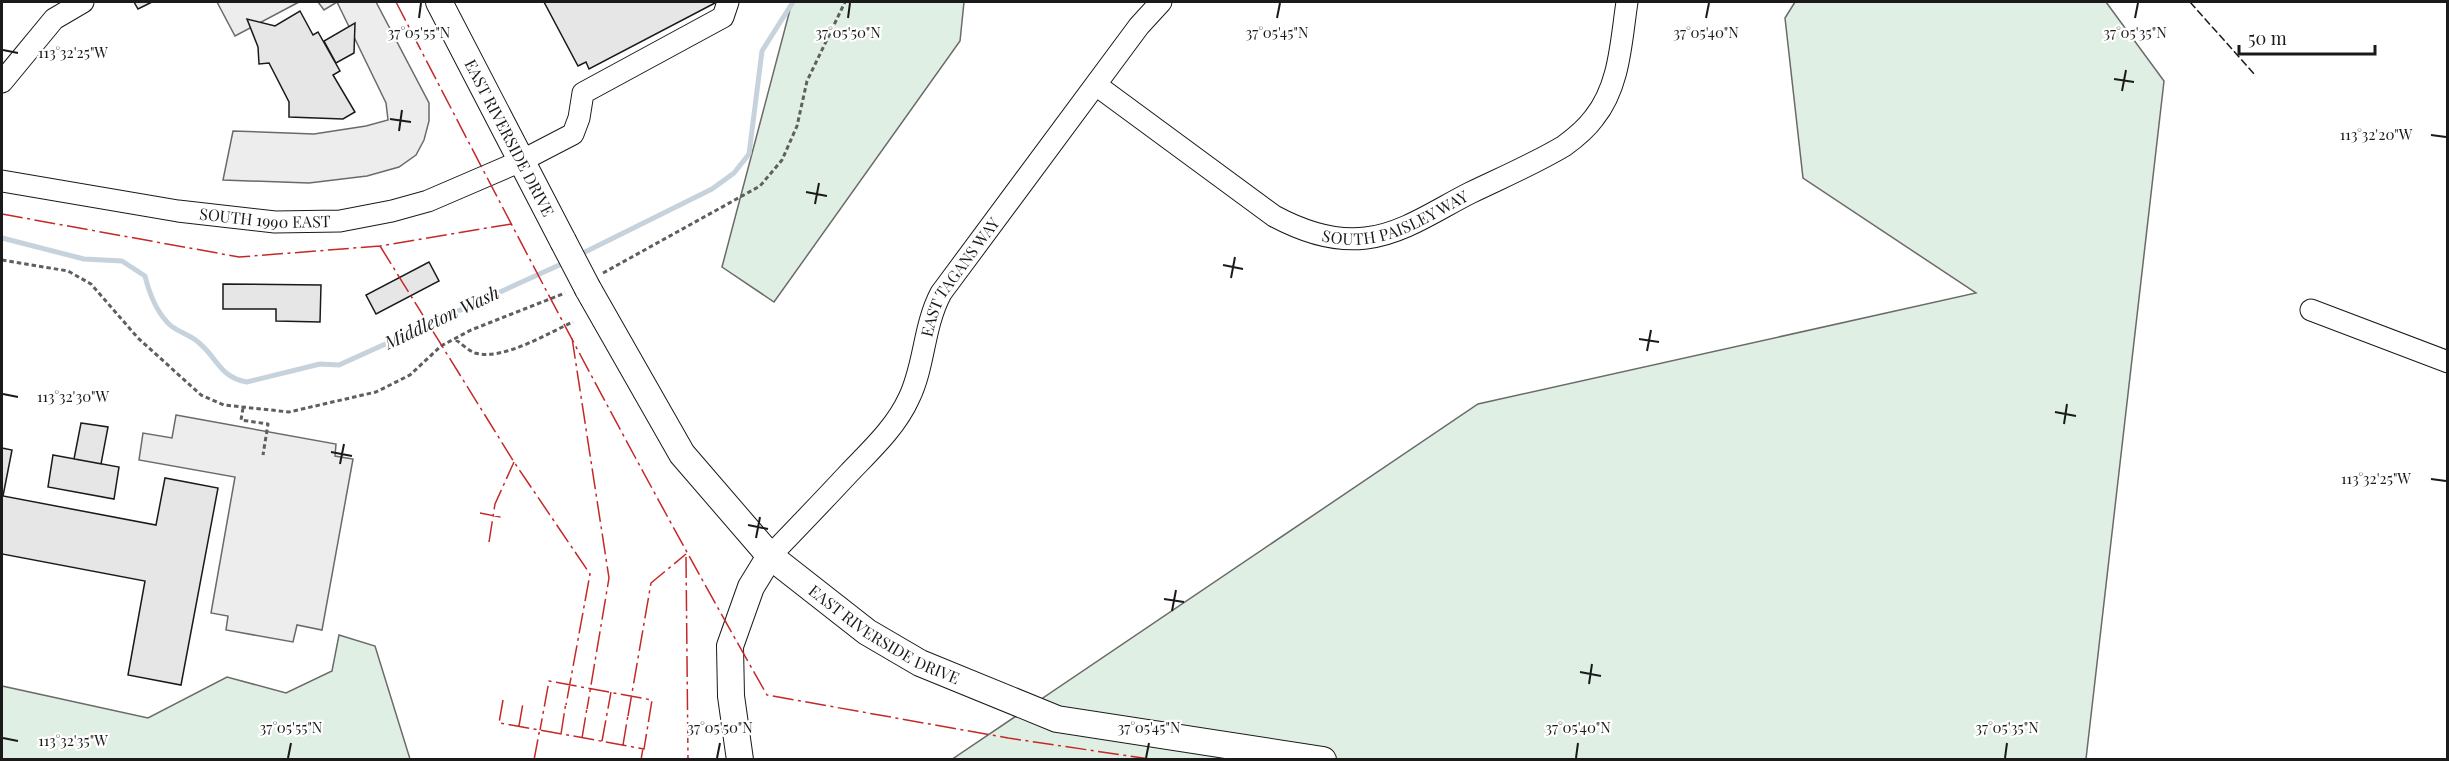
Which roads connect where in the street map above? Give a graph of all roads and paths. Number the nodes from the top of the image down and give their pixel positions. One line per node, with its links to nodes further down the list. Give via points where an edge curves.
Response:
1 (83, 2): 7 (street, via 54,19)
2 (439, 2): 9 (main road, EAST RIVERSIDE DRIVE)
3 (728, 2): 9 (street, SOUTH 1990 EAST, via 723,16 583,93 573,134)
4 (845, 2): 12 (path, via 807,81 797,126 782,160 760,186)
5 (1161, 2): 8 (street, EAST TAGANS WAY)
6 (1628, 2): 8 (street, SOUTH PAISLEY WAY, via 1613,82 1606,101 1579,135 1550,154 1395,231 1364,239 1328,236 1274,216)
7 (2, 82)
8 (1096, 85): 19 (street, EAST TAGANS WAY, via 941,293 931,312 917,378 900,415)
9 (521, 160): 10 (street, SOUTH 1990 EAST, via 428,201 340,221 275,222 178,211); 12 (main road, EAST RIVERSIDE DRIVE, bridge)
10 (2, 181)
11 (2, 260): 17 (path, via 68,271 92,284 138,338 201,394 224,405)
12 (588, 284): 15 (path, via 471,330); 19 (main road, EAST RIVERSIDE DRIVE, via 682,454)
13 (2311, 310): 16 (street)
14 (573, 322): 15 (path, via 509,351 492,354 474,353)
15 (456, 340): 17 (path, via 441,346 410,375 376,392 289,412)
16 (2448, 362)
17 (243, 408): 18 (path, via 241,420 268,424)
18 (263, 455)
19 (770, 556): 20 (main road, via 751,587 730,646 731,696); 21 (main road, EAST RIVERSIDE DRIVE, via 867,632 920,663 1057,719)
20 (740, 759)
21 (1323, 759)

